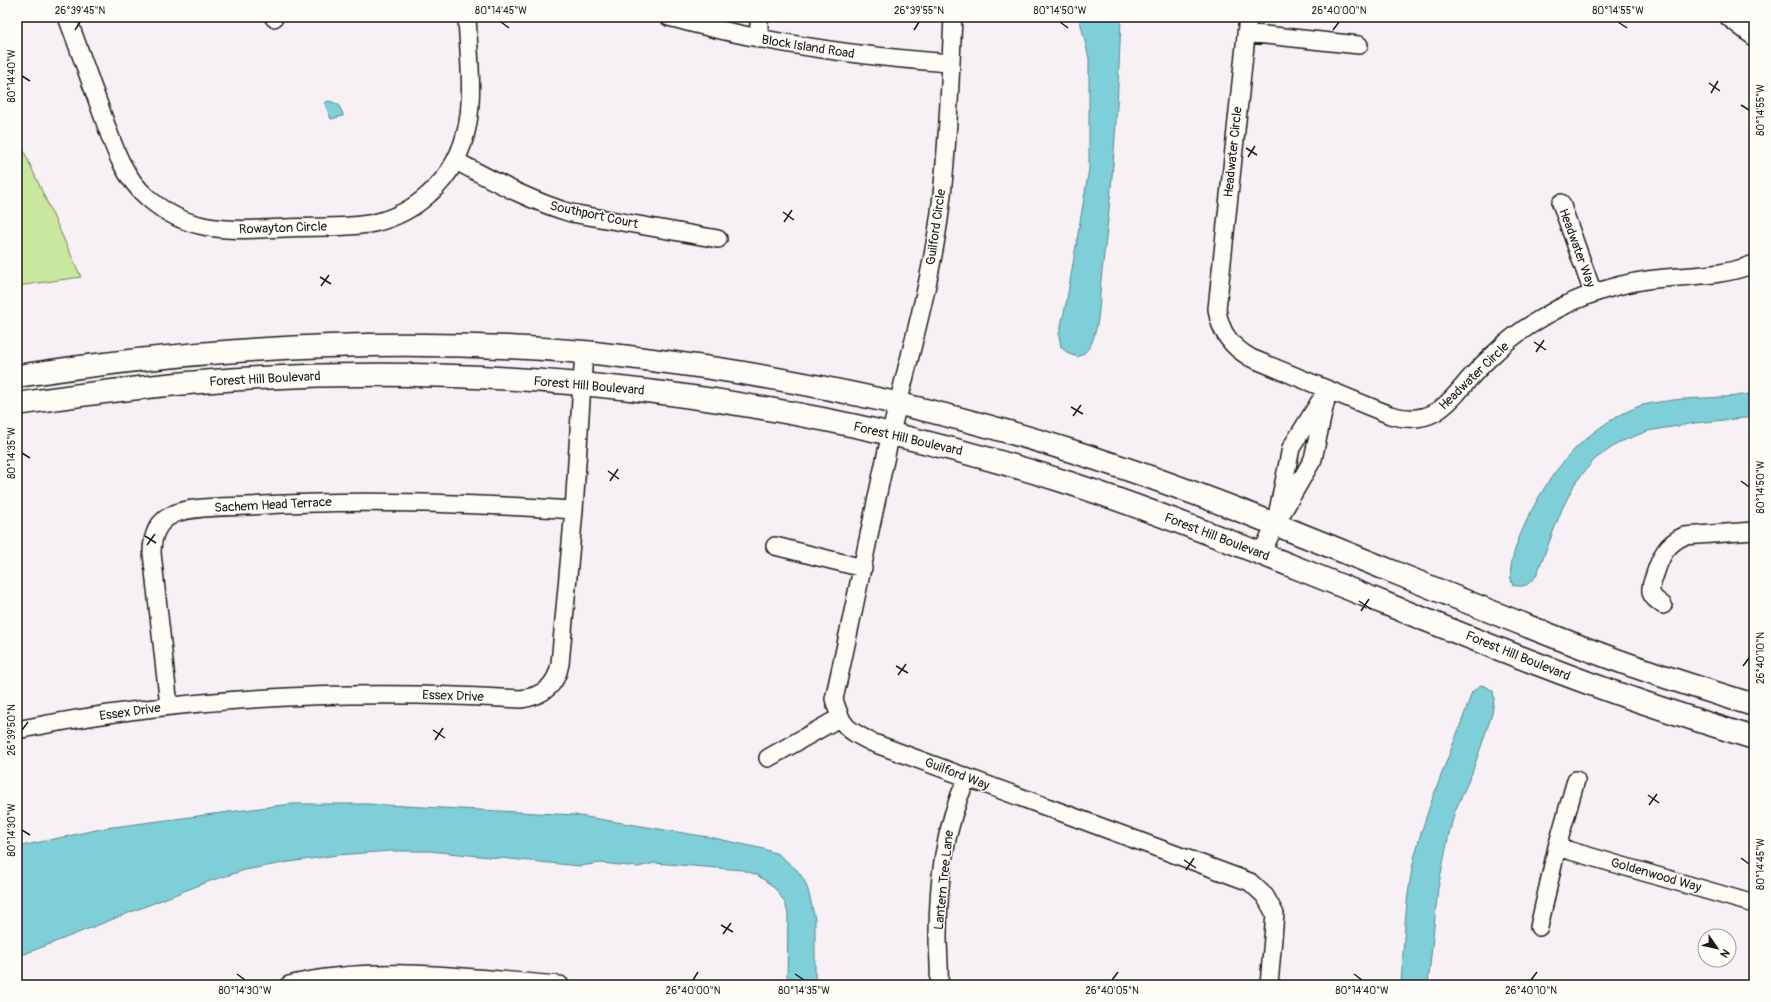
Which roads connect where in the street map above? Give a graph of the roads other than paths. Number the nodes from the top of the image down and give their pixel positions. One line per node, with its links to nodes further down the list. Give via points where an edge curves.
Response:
1 (67, 17): 12 (street, Rowayton Circle, via 117,155 127,174 152,202 172,216 192,224 212,229 233,230 375,223 395,216 422,201 437,187)
2 (467, 17): 12 (street, Rowayton Circle, via 471,108 468,129)
3 (668, 17): 9 (street, Block Island Road)
4 (760, 17): 9 (street)
5 (953, 17): 11 (street, Guilford Circle)
6 (1728, 17): 8 (street)
7 (1247, 25): 10 (street); 20 (street, Headwater Circle, via 1218,319 1226,338 1241,353)
8 (1754, 37)
9 (759, 39): 11 (street, Block Island Road, via 823,51)
10 (1359, 45)
11 (951, 63): 21 (street, Guilford Circle, via 939,213 929,277)
12 (456, 161): 14 (street, Southport Court, via 518,194 550,207)
13 (1561, 203): 16 (street, Headwater Way)
14 (718, 239)
15 (1754, 264): 16 (street, Headwater Circle, via 1716,275 1664,278)
16 (1593, 293): 20 (street, Headwater Circle, via 1567,304 1526,328 1497,350 1448,404 1431,415 1421,418 1400,418)
17 (584, 352): 18 (main road, via 469,346 269,348 92,364); 19 (street, Essex Drive); 21 (main road, via 781,379)
18 (17, 376)
19 (582, 384): 22 (main road, Forest Hill Boulevard, via 460,376 267,377 171,384); 23 (main road, Forest Hill Boulevard, via 771,409); 24 (street, Essex Drive)
20 (1328, 390): 25 (street, via 1313,459); 25 (street, via 1291,448)
21 (899, 403): 23 (street, Guilford Circle); 25 (main road, via 1080,454)
22 (17, 404)
23 (891, 434): 28 (main road, Forest Hill Boulevard, via 1071,483 1155,512); 29 (street)
24 (574, 510): 32 (street, Essex Drive, via 558,675 552,685 533,698 407,694 325,695); 32 (street, Sachem Head Terrace, via 402,501 298,503 183,511 172,515 156,530 152,542)
25 (1275, 525): 28 (street); 31 (main road, via 1601,655)
26 (1754, 531): 30 (street, via 1684,536 1674,540 1660,557 1650,589 1654,598)
27 (775, 546): 29 (street)
28 (1261, 554): 35 (main road, Forest Hill Boulevard, via 1592,685)
29 (863, 568): 33 (street, via 834,699)
30 (1663, 605)
31 (1754, 705)
32 (169, 706): 34 (street, Essex Drive)
33 (839, 718): 36 (street); 37 (street, Guilford Way, via 846,727 871,742)
34 (17, 730)
35 (1754, 738)
36 (768, 758)
37 (967, 778): 44 (street, Lantern Tree Lane, via 950,823 945,847 938,936); 45 (street, Guilford Way, via 1250,882 1265,896 1275,914)
38 (1576, 780): 39 (street)
39 (1557, 846): 40 (street, Goldenwood Way); 41 (street)
40 (1754, 904)
41 (1539, 927)
42 (289, 985): 43 (street, via 326,978 401,974)
43 (560, 985)
44 (940, 985)
45 (1270, 985)

